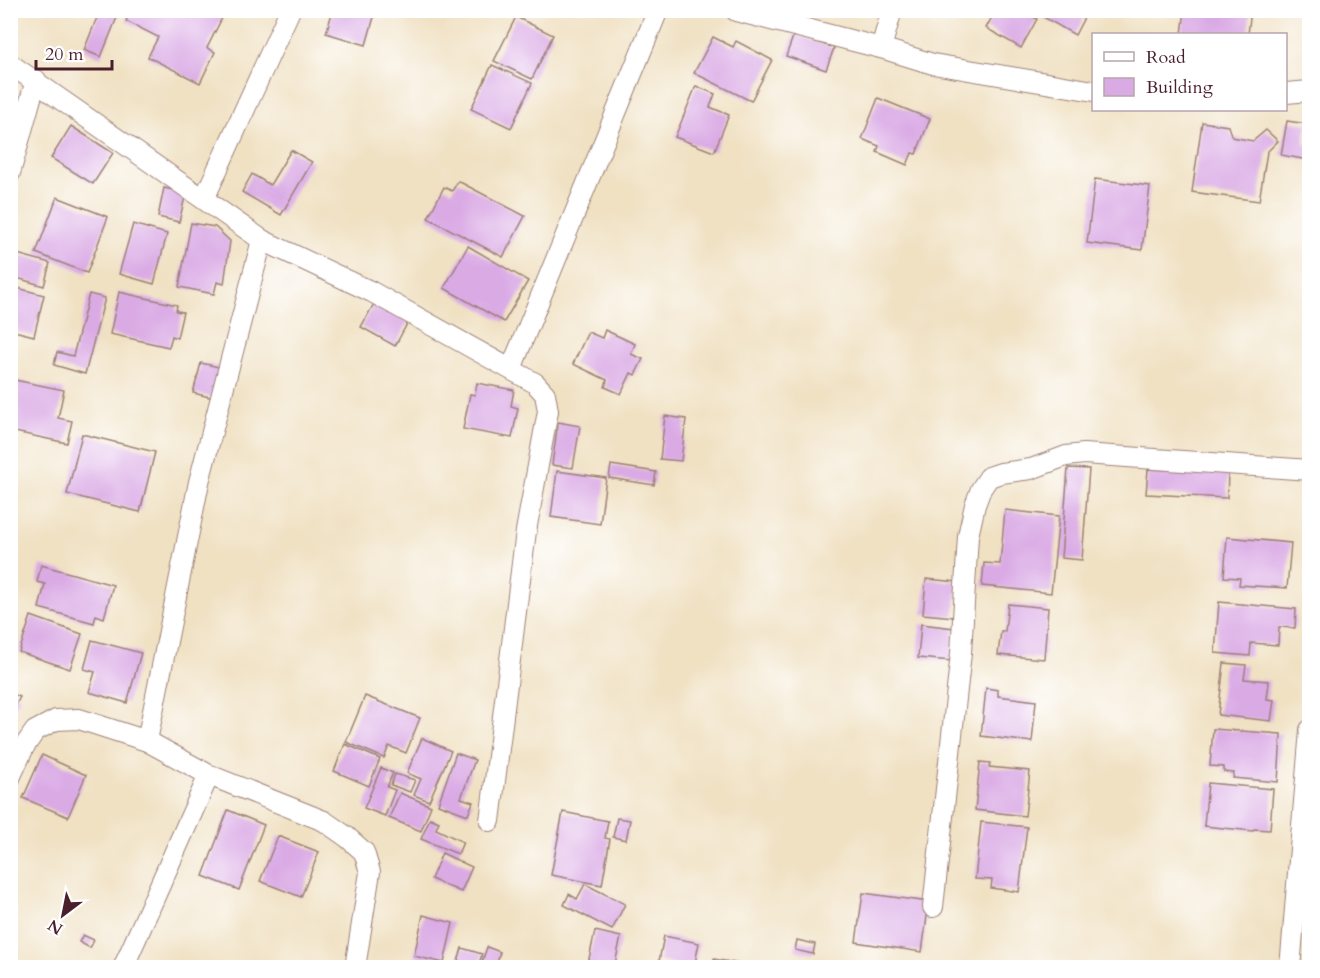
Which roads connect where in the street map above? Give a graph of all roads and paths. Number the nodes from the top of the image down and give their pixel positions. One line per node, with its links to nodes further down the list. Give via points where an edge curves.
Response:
1 (290, 10): 12 (street)
2 (658, 10): 14 (street)
3 (892, 10): 5 (street)
4 (736, 11): 5 (street)
5 (881, 48): 8 (street, via 933,64)
6 (10, 64): 7 (street)
7 (36, 80): 11 (street); 12 (street)
8 (1092, 91)
9 (1310, 92): 10 (street)
10 (1287, 93)
11 (10, 173)
12 (204, 200): 13 (street)
13 (262, 240): 14 (street, via 372,292); 17 (street, via 199,482)
14 (511, 369): 20 (street, via 545,394 548,411 526,531)
15 (1310, 470): 21 (street, via 1084,454 1066,456 1031,470 989,477 975,505 968,536 961,653)
16 (1310, 730): 22 (street)
17 (147, 741): 18 (street); 19 (street, via 79,719 56,720 35,731)
18 (209, 775): 23 (street); 24 (street, via 324,821 364,852 370,872)
19 (10, 778)
20 (490, 821)
21 (933, 907)
22 (1297, 958)
23 (123, 968)
24 (355, 968)

